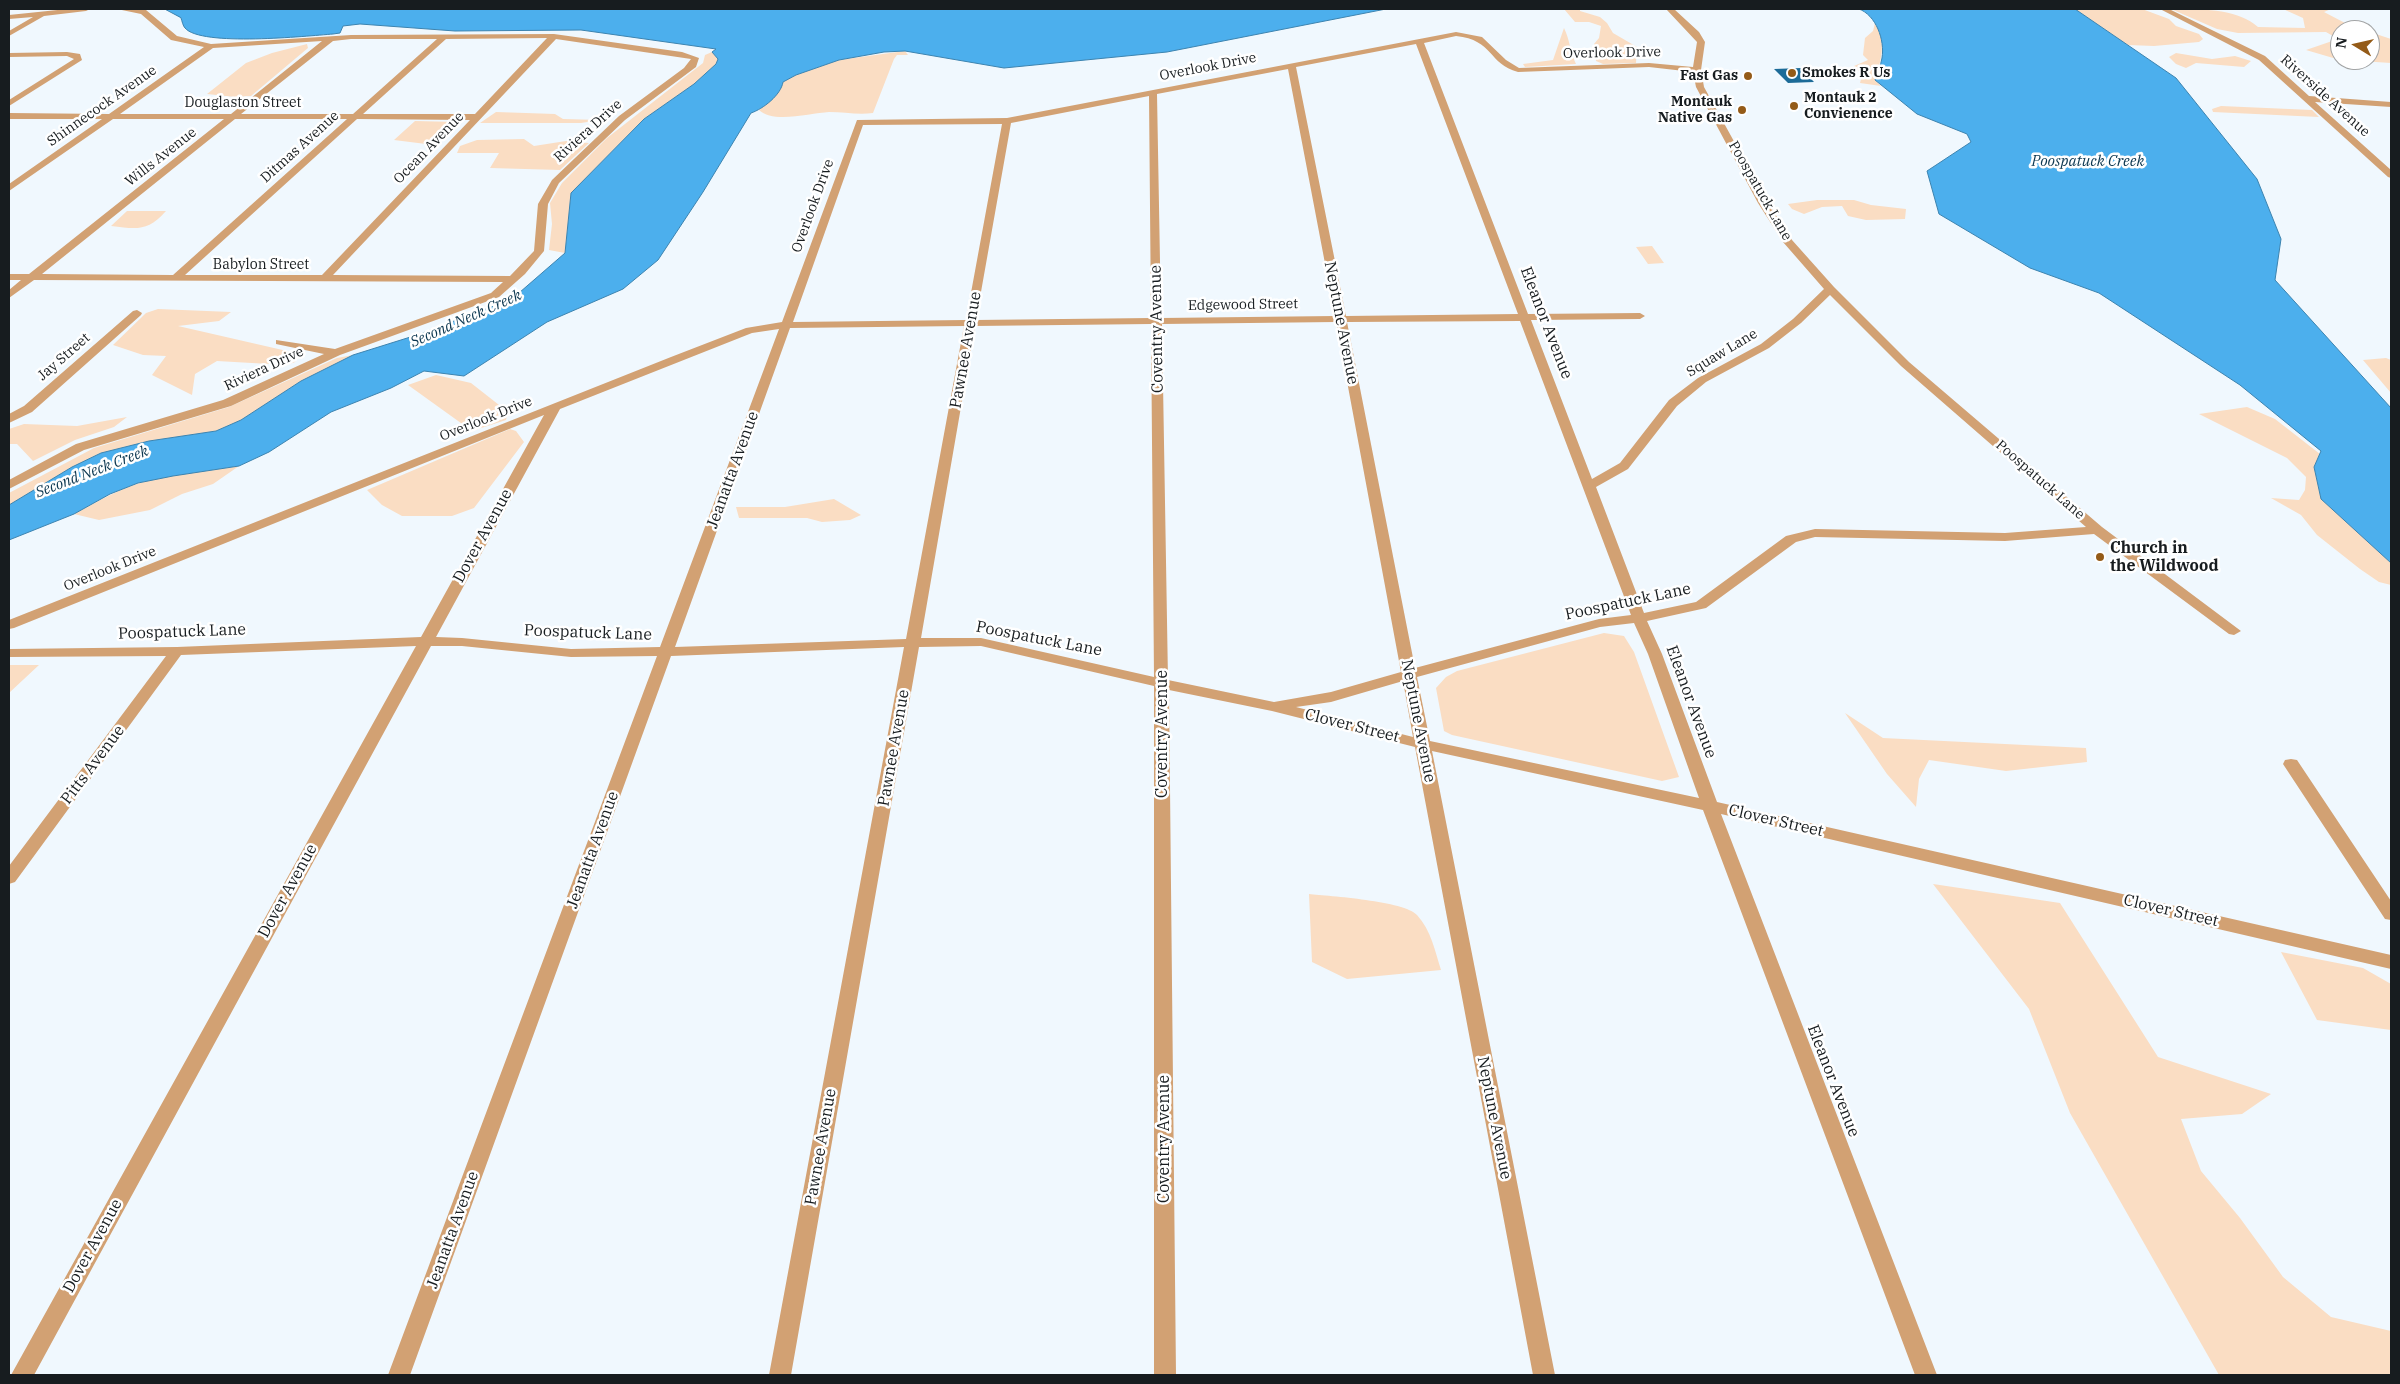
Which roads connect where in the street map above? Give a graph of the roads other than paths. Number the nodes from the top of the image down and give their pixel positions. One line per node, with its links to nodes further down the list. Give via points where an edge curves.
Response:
1 (86, 9): 5 (street)
2 (121, 9): 12 (street, Riviera Drive, via 143,12 174,38)
3 (1670, 9): 15 (street, Poospatuck Lane, via 1701,42)
4 (2164, 9): 17 (street, Riverside Avenue, via 2262,58)
5 (44, 13): 6 (street); 7 (street)
6 (9, 17)
7 (9, 34)
8 (445, 36): 9 (street, Riviera Drive); 10 (street, Riviera Drive); 23 (street, Ditmas Avenue)
9 (554, 36): 24 (street, Ocean Avenue); 32 (street, Riviera Drive, via 695,58 686,70 622,118 555,182 543,204 539,251)
10 (330, 39): 12 (street, Riviera Drive); 22 (street, Wills Avenue)
11 (1419, 41): 14 (street, Overlook Drive); 15 (street, Overlook Drive, via 1456,34 1475,36 1488,42 1509,68 1518,70 1650,65); 37 (street, Eleanor Avenue)
12 (211, 46): 21 (street, Shinnecock Avenue)
13 (9, 55): 18 (street, via 67,54 77,56 78,60)
14 (1292, 66): 16 (street, Overlook Drive); 38 (street, Neptune Avenue)
15 (1697, 70): 33 (street, Poospatuck Lane, via 1700,87 1763,202 1788,242)
16 (1153, 94): 25 (street, Overlook Drive); 39 (street, Coventry Avenue)
17 (2309, 99): 19 (street); 26 (street, Riverside Avenue)
18 (9, 104)
19 (2391, 104)
20 (9, 116): 21 (street, Douglaston Street)
21 (112, 116): 22 (street, Douglaston Street); 27 (street, Shinnecock Avenue)
22 (235, 116): 23 (street, Douglaston Street); 29 (street, Wills Avenue)
23 (353, 117): 24 (street, Douglaston Street); 30 (street, Ditmas Avenue)
24 (478, 117): 31 (street, Ocean Avenue)
25 (1007, 121): 40 (street, Pawnee Avenue); 41 (street, Overlook Drive, via 860,122)
26 (2391, 175)
27 (9, 188)
28 (9, 277): 29 (street, Babylon Street)
29 (31, 277): 30 (street, Babylon Street); 34 (street, Wills Avenue)
30 (174, 279): 31 (street, Babylon Street)
31 (324, 279): 32 (street, Babylon Street)
32 (513, 279): 43 (street, Riviera Drive, via 495,295)
33 (1830, 289): 47 (street, Squaw Lane, via 1765,346 1702,380 1673,403 1624,466); 48 (street, Poospatuck Lane, via 1905,364)
34 (9, 295)
35 (137, 313): 45 (street, Jay Street, via 28,409)
36 (1640, 316): 37 (street, Edgewood Street)
37 (1525, 317): 38 (street, Edgewood Street); 47 (street, Eleanor Avenue)
38 (1340, 318): 39 (street, Edgewood Street); 57 (street, Neptune Avenue)
39 (1158, 321): 40 (street, Edgewood Street); 58 (street, Coventry Avenue)
40 (971, 324): 41 (street, Edgewood Street); 53 (street, Pawnee Avenue)
41 (786, 325): 44 (street, Overlook Drive, via 750,330); 56 (street, Jeanatta Avenue)
42 (280, 342): 43 (street)
43 (336, 353): 46 (street, Riviera Drive, via 227,403 80,447)
44 (555, 407): 50 (street, Overlook Drive); 52 (street, Dover Avenue)
45 (9, 419)
46 (9, 485)
47 (1589, 486): 49 (street, Eleanor Avenue)
48 (2097, 530): 49 (street, Poospatuck Lane, via 2005,537 1815,533 1791,540 1701,605); 51 (street, Poospatuck Lane)
49 (1639, 618): 57 (street, Poospatuck Lane, via 1599,623); 62 (street, Eleanor Avenue)
50 (9, 625)
51 (2234, 631)
52 (424, 642): 54 (street, Poospatuck Lane); 56 (street, Poospatuck Lane, via 462,642 571,653); 66 (street, Dover Avenue)
53 (913, 643): 56 (street, Poospatuck Lane); 58 (street, Poospatuck Lane, via 981,642); 68 (street, Pawnee Avenue)
54 (177, 651): 55 (street, Poospatuck Lane); 63 (street, Pitts Avenue)
55 (9, 653)
56 (666, 653): 67 (street, Jeanatta Avenue)
57 (1410, 674): 59 (street, Poospatuck Lane, via 1330,697); 60 (street, Neptune Avenue)
58 (1161, 683): 59 (street, Clover Street); 69 (street, Coventry Avenue)
59 (1272, 706): 60 (street, Clover Street)
60 (1422, 744): 62 (street, Clover Street); 70 (street, Neptune Avenue)
61 (2291, 764): 64 (street)
62 (1710, 806): 65 (street, Clover Street); 71 (street, Eleanor Avenue)
63 (9, 878)
64 (2391, 914)
65 (2391, 962)
66 (22, 1375)
67 (399, 1375)
68 (780, 1375)
69 (1165, 1375)
70 (1544, 1375)
71 (1926, 1375)

